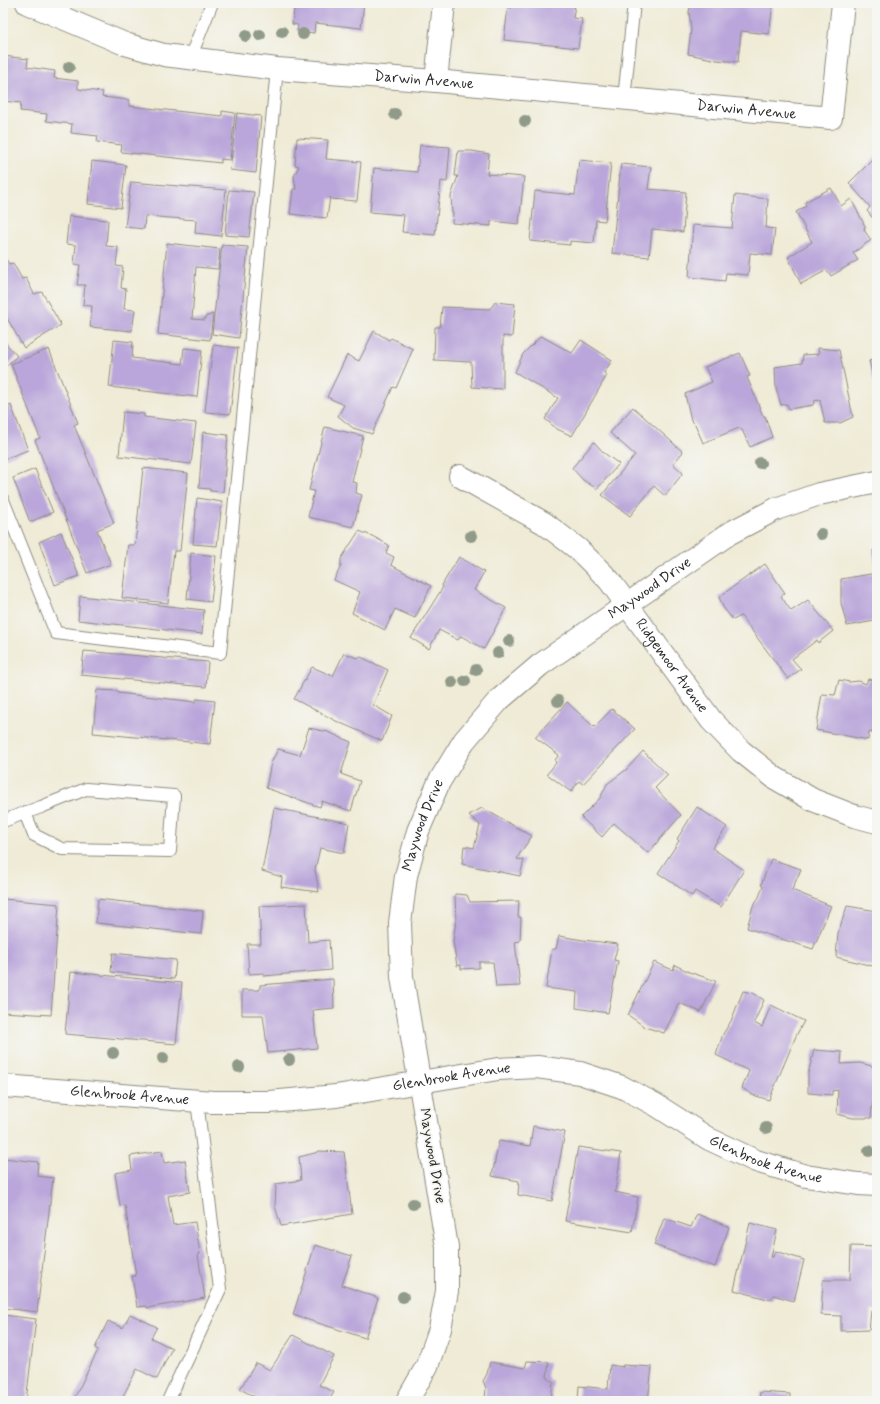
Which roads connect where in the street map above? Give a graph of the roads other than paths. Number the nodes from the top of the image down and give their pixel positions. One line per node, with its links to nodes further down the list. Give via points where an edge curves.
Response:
1 (27, 3): 6 (street, Darwin Avenue, via 125,44 164,55)
2 (212, 3): 6 (lane)
3 (444, 3): 8 (street)
4 (634, 3): 9 (lane)
5 (843, 3): 9 (street, Darwin Avenue, via 831,118)
6 (190, 58): 7 (street, Darwin Avenue)
7 (277, 69): 8 (street, Darwin Avenue); 12 (lane, via 220,653 56,633)
8 (436, 82): 9 (street, Darwin Avenue)
9 (624, 99)
10 (460, 476): 13 (street, Ridgemoor Avenue, via 544,522 573,544 609,580)
11 (877, 482): 13 (street, Maywood Drive, via 819,494 776,509 730,533)
12 (3, 500)
13 (628, 604): 16 (street, Ridgemoor Avenue, via 711,720 741,751 775,778 813,800); 17 (street, Maywood Drive, via 540,665 499,700 464,741 439,782 418,831 406,876 400,924 402,978)
14 (25, 813): 14 (lane, via 86,789 174,796 170,850 62,849 34,835); 15 (lane)
15 (3, 821)
16 (877, 822)
17 (420, 1082): 19 (street, Glenbrook Avenue, via 336,1096 277,1102); 20 (street, Glenbrook Avenue, via 498,1069 537,1067 580,1073 622,1087 709,1139 756,1161 806,1176 858,1184); 22 (street, Maywood Drive, via 447,1247 447,1291 440,1330 427,1366)
18 (3, 1086): 19 (street, Glenbrook Avenue)
19 (197, 1100): 21 (lane, via 220,1289)
20 (877, 1184)
21 (168, 1401)
22 (407, 1401)

